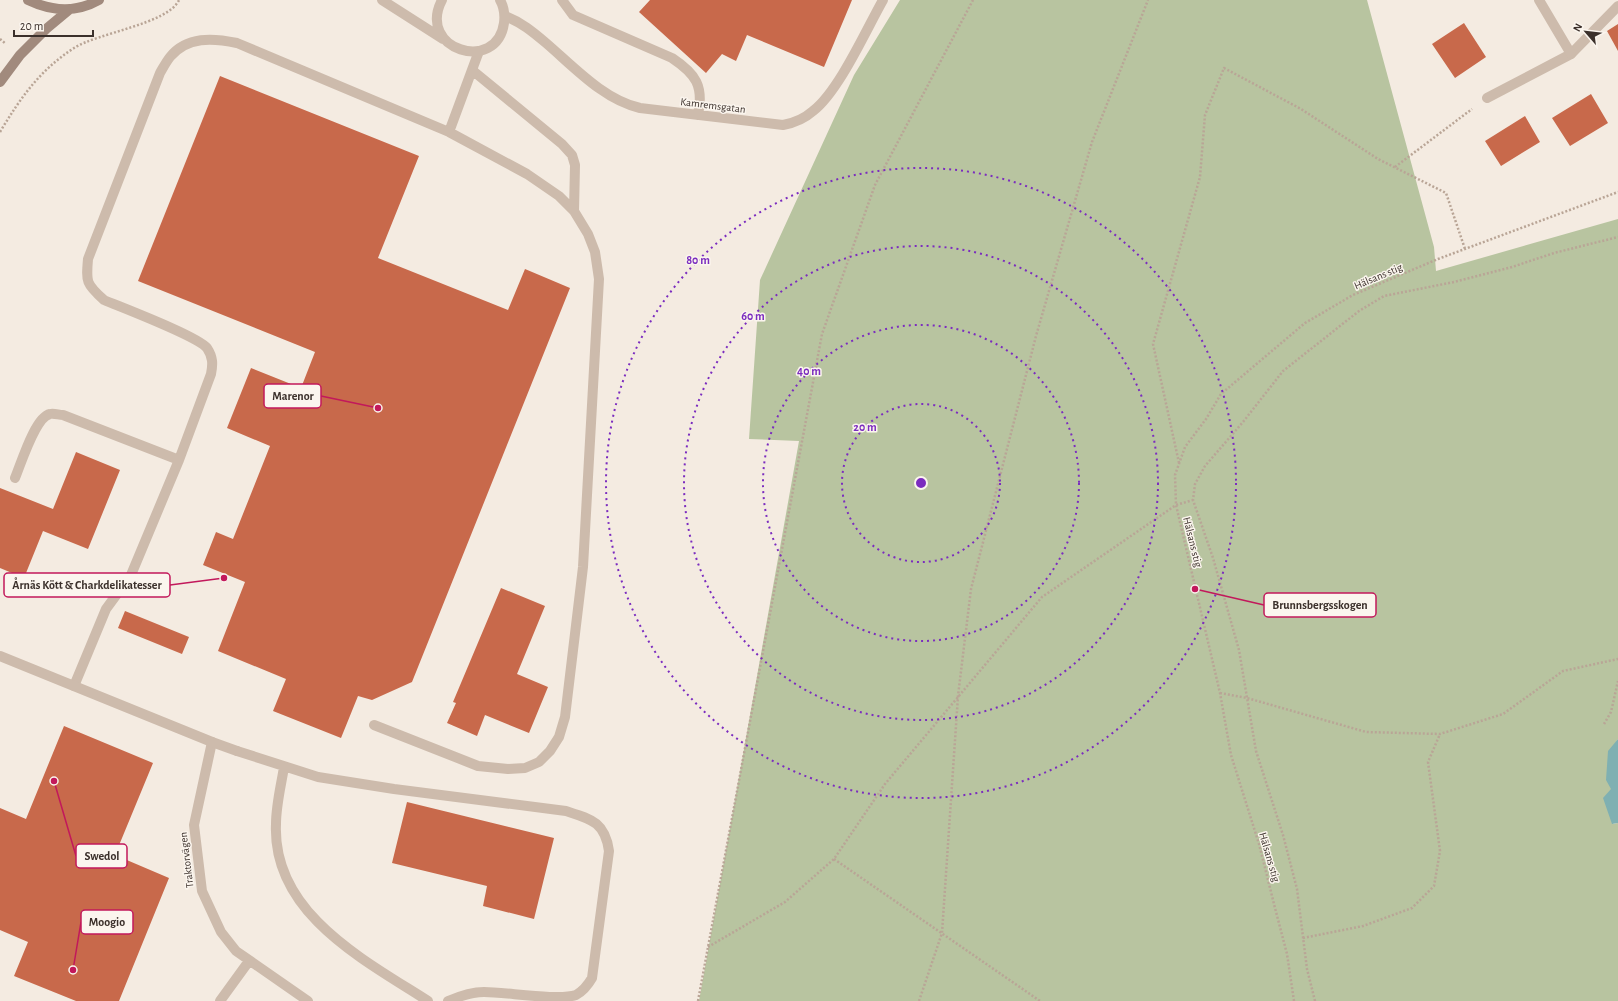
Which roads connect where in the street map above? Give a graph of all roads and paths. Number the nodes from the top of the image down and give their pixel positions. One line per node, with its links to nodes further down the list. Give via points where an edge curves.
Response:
1 (28, 0): 13 (main road, via 48,8)
2 (99, 0): 13 (main road)
3 (179, 0): 22 (path, via 164,14 75,47 40,75)
4 (382, 0): 15 (street)
5 (442, 0): 15 (street, via 437,20 439,31)
6 (500, 0): 14 (street)
7 (562, 0): 21 (street, via 573,15 672,58 682,65 693,75 701,91)
8 (883, 0): 21 (street, Kamremsgatan, via 836,83 814,110 802,119 783,125)
9 (973, 0): 49 (path, via 875,185 822,334)
10 (1148, 0): 39 (path, via 1092,142 1036,336 971,589)
11 (1539, 0): 17 (street)
12 (1618, 6): 17 (street)
13 (70, 9): 19 (main road, via 20,55)
14 (505, 16): 16 (street, via 504,28 498,39 490,47); 21 (street, Kamremsgatan, via 525,26 606,94 618,101 640,108)
15 (446, 41): 16 (street, via 466,52)
16 (479, 51): 18 (street)
17 (1571, 54): 20 (street)
18 (472, 70): 23 (street); 26 (street, via 572,155 575,165)
19 (0, 82)
20 (1487, 98): 24 (path)
21 (698, 115)
22 (0, 132)
23 (449, 132): 26 (street, via 527,174); 29 (street, via 237,43 217,39 200,40 186,44 170,57 160,73 88,259 87,279 94,291 104,300 193,338 206,347 213,360 211,374)
24 (1395, 167): 28 (path, via 1446,193); 30 (path, via 1378,159 1301,109 1224,68 1205,114 1200,177 1153,344)
25 (1618, 192): 28 (path, Hälsans stig)
26 (574, 210): 42 (street, via 595,252 599,279 582,567 565,717 559,737 539,762 525,768 508,770 478,766)
27 (1618, 237): 32 (path, via 1454,282 1384,296 1359,311 1283,371 1205,466 1195,484)
28 (1464, 249): 30 (path, Hälsans stig, via 1353,295 1305,323 1221,394 1185,447)
29 (179, 460): 31 (street, via 63,415 50,414 42,419 35,429); 37 (street, via 132,575 106,609)
30 (1180, 463): 33 (path, Hälsans stig, via 1175,475)
31 (15, 478)
32 (1193, 500): 33 (path); 40 (path, via 1213,558 1239,650)
33 (1176, 505): 38 (path, Hälsans stig); 39 (path, via 1042,597)
34 (0, 656): 37 (street)
35 (1618, 658): 43 (path, via 1563,671 1503,714)
36 (1618, 681): 41 (path, via 1611,712)
37 (74, 686): 44 (street)
38 (1220, 693): 40 (path); 58 (path, Hälsans stig, via 1231,755 1259,844 1285,948)
39 (958, 696): 46 (path, via 884,784); 47 (path)
40 (1247, 698): 43 (path, via 1366,732); 48 (path, via 1256,751 1297,888)
41 (1604, 724)
42 (374, 725)
43 (1440, 734): 48 (path, via 1428,762 1440,851 1434,886 1412,908 1363,926)
44 (212, 742): 45 (street); 50 (street, Traktorvägen, via 194,825 202,891 221,932 236,951)
45 (284, 767): 53 (street, via 276,824 278,852 286,880 301,904 325,930 356,955); 54 (street, via 318,776 394,789 566,811 589,819 599,826 607,838 609,851 592,978 587,987 575,996 561,1000 483,992 465,994)
46 (834, 859): 47 (path); 49 (path, via 785,902)
47 (942, 933): 56 (path); 57 (path)
48 (1303, 938): 59 (path)
49 (708, 947): 55 (path)
50 (249, 960): 51 (street); 52 (street, Traktorvägen)
51 (220, 1001)
52 (308, 1001)
53 (428, 1001)
54 (448, 1001)
55 (698, 1001)
56 (919, 1001)
57 (1040, 1001)
58 (1294, 1001)
59 (1315, 1001)

